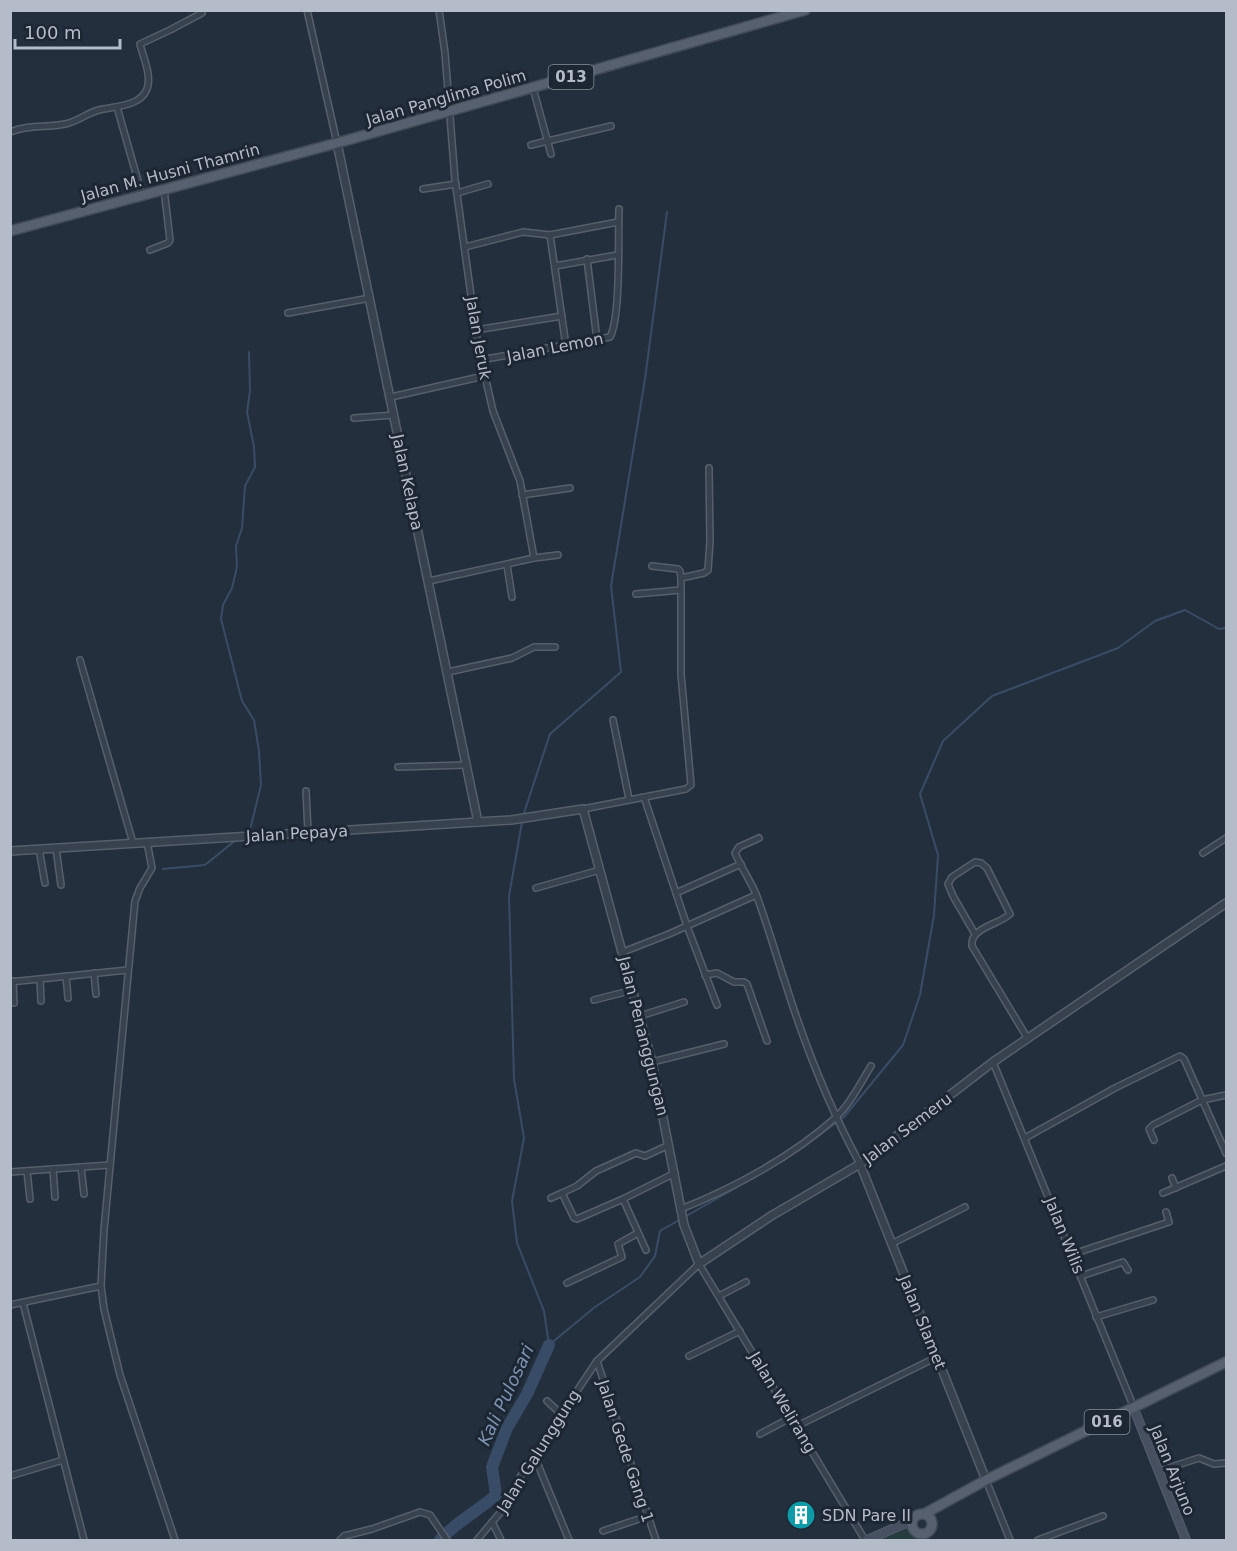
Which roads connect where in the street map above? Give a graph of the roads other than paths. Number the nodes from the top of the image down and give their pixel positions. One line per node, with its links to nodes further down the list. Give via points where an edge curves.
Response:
1 (307, 10): 11 (street)
2 (439, 10): 7 (street, Jalan Jeruk)
3 (805, 10): 5 (main road, Jalan Panglima Polim / 013)
4 (203, 11): 6 (street, via 141,43 148,87 137,100)
5 (533, 88): 7 (main road, Jalan Panglima Polim / 013); 10 (street)
6 (117, 107): 9 (street, via 98,110 63,125 29,126); 19 (street)
7 (448, 111): 11 (main road, Jalan Panglima Polim / 013); 14 (street, Jalan Jeruk)
8 (611, 126): 10 (street)
9 (10, 132)
10 (547, 142): 12 (street); 13 (street)
11 (337, 143): 16 (main road, Jalan M. Husni Thamrin / 013); 29 (street, Jalan Kelapa)
12 (531, 145)
13 (550, 154)
14 (456, 184): 17 (street); 18 (street, Jalan Jeruk)
15 (488, 184): 18 (street)
16 (164, 189): 19 (main road, Jalan M. Husni Thamrin / 013); 25 (street, via 170,240)
17 (423, 189)
18 (457, 193): 24 (street, Jalan Jeruk)
19 (142, 195): 22 (main road, Jalan M. Husni Thamrin / 013)
20 (619, 209): 21 (street, Jalan Lemon)
21 (618, 222): 23 (street); 26 (street, Jalan Lemon)
22 (10, 231)
23 (550, 235): 24 (street, via 523,232); 28 (street)
24 (465, 247): 32 (street, Jalan Jeruk)
25 (150, 250)
26 (617, 255): 27 (street); 33 (street, Jalan Lemon, via 612,334)
27 (587, 260): 28 (street); 33 (street)
28 (555, 266): 31 (street)
29 (370, 298): 30 (street); 37 (street, Jalan Kelapa)
30 (288, 313)
31 (562, 316): 32 (street); 34 (street)
32 (476, 330): 35 (street, Jalan Jeruk)
33 (597, 340): 34 (street, Jalan Lemon)
34 (566, 346): 35 (street, Jalan Lemon)
35 (480, 360): 36 (street, Jalan Jeruk)
36 (484, 376): 37 (street); 42 (street, Jalan Jeruk)
37 (391, 397): 38 (street, Jalan Kelapa)
38 (394, 415): 39 (street); 48 (street, Jalan Kelapa)
39 (354, 418)
40 (709, 468): 47 (street, via 708,570)
41 (570, 488): 42 (street)
42 (522, 495): 44 (street, Jalan Jeruk)
43 (558, 555): 44 (street)
44 (534, 558): 45 (street)
45 (507, 565): 48 (street); 51 (street)
46 (652, 566): 47 (street, via 678,569)
47 (681, 578): 49 (street)
48 (429, 581): 54 (street, Jalan Kelapa)
49 (681, 590): 50 (street); 59 (street, via 681,674 691,783 686,789)
50 (636, 594)
51 (512, 597)
52 (555, 647): 54 (street, via 534,647 512,658)
53 (80, 660): 67 (street)
54 (448, 672): 56 (street, Jalan Kelapa)
55 (613, 720): 60 (street)
56 (466, 765): 57 (street); 62 (street, Jalan Kelapa)
57 (398, 767)
58 (306, 790): 63 (street)
59 (644, 797): 60 (street); 77 (street)
60 (629, 799): 61 (street)
61 (583, 809): 62 (street, Jalan Pepaya); 73 (street, Jalan Penanggungan)
62 (478, 822): 63 (street, Jalan Pepaya)
63 (308, 832): 66 (street, Jalan Pepaya)
64 (759, 838): 72 (street, via 736,850)
65 (1227, 838): 71 (street)
66 (147, 842): 67 (street, Jalan Pepaya); 83 (street, via 152,868 136,898)
67 (133, 843): 68 (street, Jalan Pepaya)
68 (56, 848): 69 (street, Jalan Pepaya); 75 (street)
69 (39, 849): 70 (street, Jalan Pepaya); 74 (street)
70 (10, 851)
71 (1203, 853)
72 (741, 864): 77 (street); 78 (street)
73 (600, 870): 76 (street); 82 (street, Jalan Penanggungan)
74 (45, 883)
75 (61, 885)
76 (536, 888)
77 (676, 893): 80 (street)
78 (756, 895): 80 (street); 106 (street)
79 (1227, 903): 98 (street, Jalan Semeru)
80 (687, 926): 82 (street); 85 (street)
81 (975, 934): 81 (street, via 1010,912 987,868 975,862 955,874 948,884); 98 (street, via 972,946)
82 (623, 952): 89 (street, Jalan Penanggungan)
83 (128, 970): 84 (street); 112 (street)
84 (94, 974): 86 (street); 90 (street)
85 (705, 975): 96 (street); 99 (street, via 717,973 747,984)
86 (66, 976): 87 (street); 91 (street)
87 (40, 979): 88 (street); 93 (street)
88 (12, 981): 95 (street)
89 (633, 990): 92 (street); 97 (street, Jalan Penanggungan)
90 (96, 994)
91 (68, 998)
92 (594, 1000)
93 (41, 1001)
94 (684, 1002): 97 (street)
95 (14, 1003)
96 (717, 1005)
97 (640, 1016): 101 (street, Jalan Penanggungan)
98 (1028, 1039): 102 (street, Jalan Semeru)
99 (767, 1041)
100 (724, 1044): 101 (street)
101 (652, 1062): 109 (street, Jalan Penanggungan)
102 (993, 1062): 107 (street, Jalan Wilis); 111 (street, Jalan Semeru)
103 (871, 1066): 106 (street)
104 (1227, 1095): 105 (street)
105 (1202, 1100): 107 (street, via 1184,1059 1179,1056); 108 (street, via 1150,1127); 110 (street)
106 (835, 1119): 111 (street); 129 (street, via 780,1158)
107 (1025, 1138): 134 (street, Jalan Wilis)
108 (1154, 1140)
109 (669, 1145): 118 (street, Jalan Penanggungan); 121 (street, via 645,1156 636,1153 610,1164)
110 (1227, 1154)
111 (860, 1164): 132 (street, Jalan Slamet); 135 (street, Jalan Semeru)
112 (110, 1165): 114 (street); 140 (street)
113 (1227, 1166): 120 (street)
114 (81, 1167): 115 (street); 123 (street)
115 (53, 1169): 116 (street); 124 (street)
116 (27, 1171): 117 (street); 126 (street)
117 (10, 1172)
118 (675, 1173): 127 (street); 129 (street, Jalan Penanggungan)
119 (1172, 1178): 120 (street)
120 (1176, 1188): 122 (street)
121 (562, 1193): 125 (street); 127 (street, via 577,1219)
122 (1163, 1193)
123 (84, 1194)
124 (55, 1197)
125 (551, 1198)
126 (30, 1199)
127 (624, 1199): 131 (street)
128 (964, 1207): 132 (street)
129 (682, 1211): 135 (street, Jalan Penanggungan)
130 (1166, 1212): 134 (street, via 1169,1222)
131 (638, 1233): 133 (street); 139 (street, via 618,1244 622,1257)
132 (891, 1244): 148 (street, Jalan Slamet)
133 (646, 1250)
134 (1073, 1254): 137 (street, Jalan Wilis)
135 (699, 1264): 141 (street, Jalan Welirang); 149 (street, Jalan Semeru)
136 (1128, 1270): 137 (street, via 1123,1262)
137 (1081, 1276): 145 (street, Jalan Wilis)
138 (746, 1282): 141 (street)
139 (567, 1283)
140 (101, 1286): 143 (street); 171 (street, via 120,1375)
141 (719, 1296): 146 (street, Jalan Welirang)
142 (1153, 1300): 145 (street)
143 (23, 1303): 144 (street); 158 (street)
144 (10, 1305)
145 (1096, 1317): 152 (street, Jalan Wilis)
146 (740, 1331): 147 (street); 154 (street, Jalan Welirang)
147 (689, 1356)
148 (937, 1356): 155 (street); 162 (street, Jalan Slamet)
149 (597, 1361): 153 (street, Jalan Galunggung); 164 (street, Jalan Gede Gang 1)
150 (1227, 1362): 152 (main road, 016)
151 (547, 1401): 153 (street)
152 (1134, 1409): 160 (main road, Jalan Arjuno); 162 (main road, 016)
153 (561, 1413): 157 (street, Jalan Galunggung)
154 (792, 1417): 155 (street, Jalan Welirang); 156 (street)
155 (797, 1426): 178 (street, Jalan Welirang)
156 (760, 1434)
157 (534, 1455): 167 (street, Jalan Galunggung, via 510,1501); 176 (street)
158 (63, 1460): 161 (street); 170 (street)
159 (1227, 1463): 160 (street, via 1214,1464 1199,1458)
160 (1159, 1471): 181 (main road, Jalan Arjuno)
161 (10, 1476)
162 (986, 1480): 163 (main road, 016); 179 (street)
163 (924, 1514): 166 (main road, 016); 169 (main road, via 932,1522)
164 (648, 1516): 168 (street); 177 (street, Jalan Gede Gang 1)
165 (1103, 1516): 180 (street)
166 (913, 1520): 169 (main road, via 914,1530); 178 (main road)
167 (492, 1522): 174 (street, Jalan Galunggung); 175 (street)
168 (603, 1531)
169 (926, 1537)
170 (84, 1540)
171 (175, 1540)
172 (340, 1540): 173 (street, via 420,1512 427,1514)
173 (447, 1540)
174 (477, 1540)
175 (501, 1540)
176 (569, 1540)
177 (656, 1540)
178 (866, 1540)
179 (1010, 1540)
180 (1038, 1540)
181 (1186, 1540)

